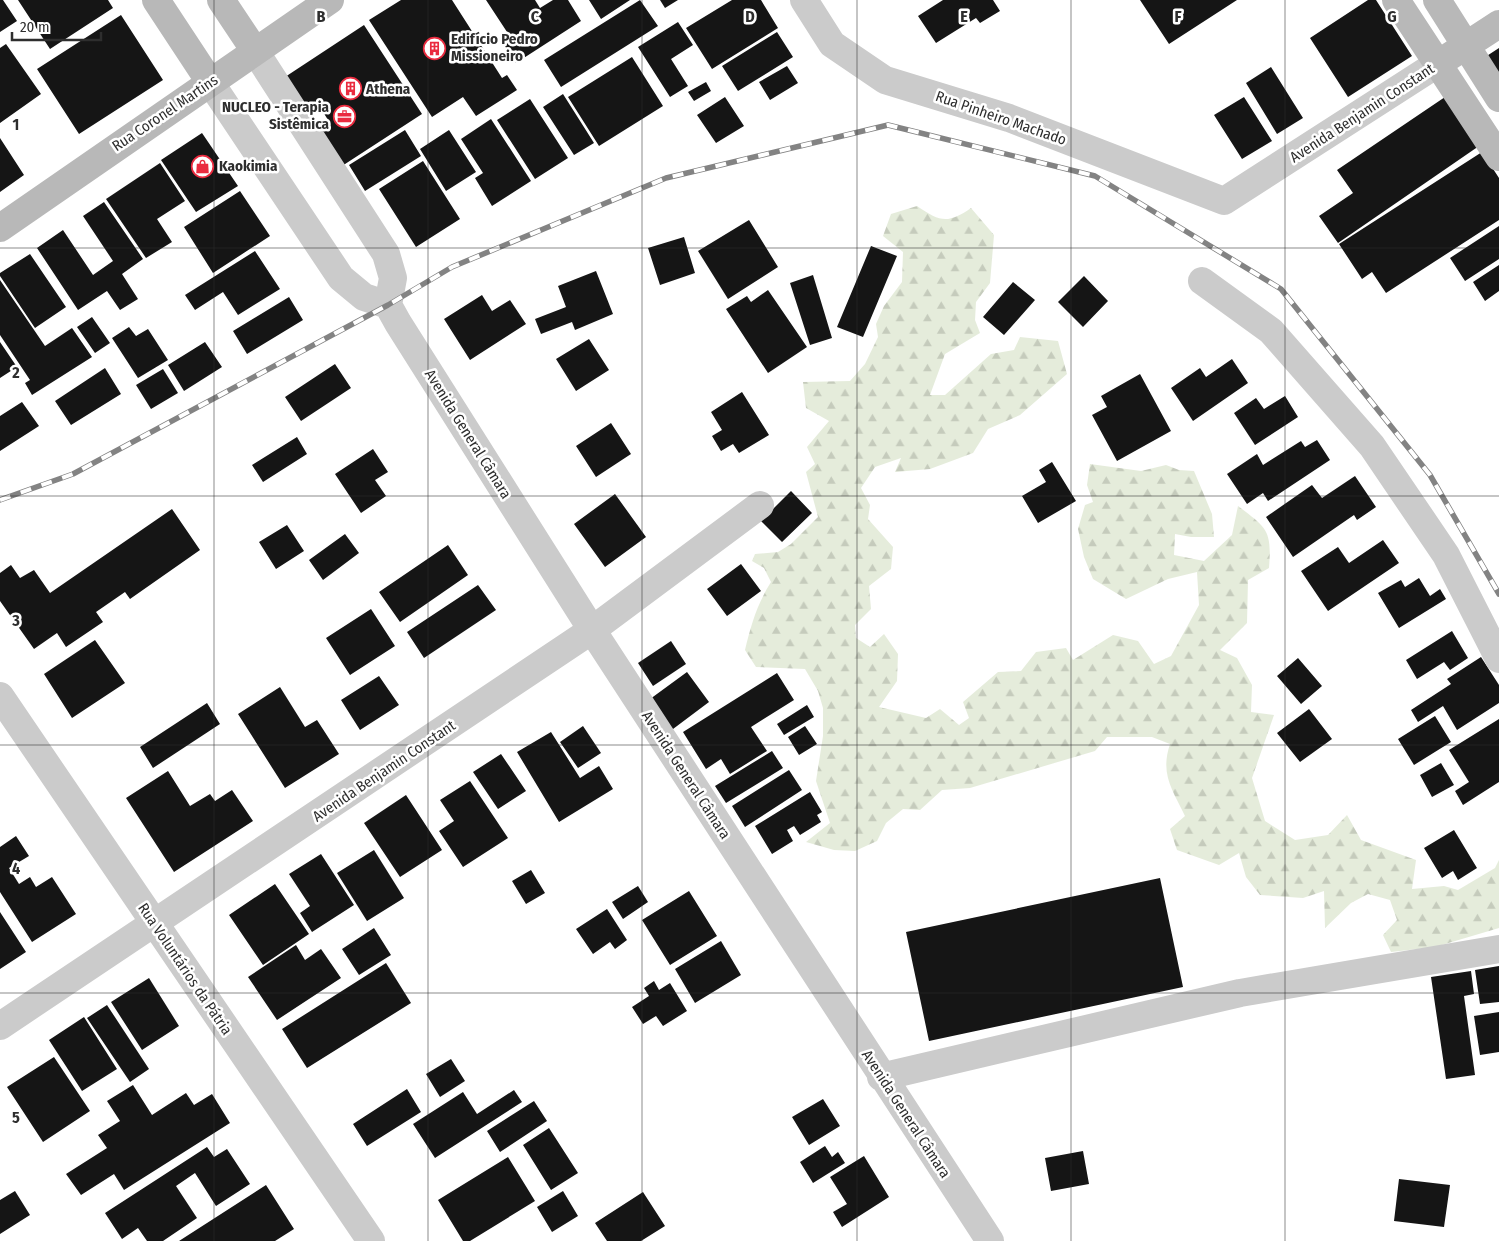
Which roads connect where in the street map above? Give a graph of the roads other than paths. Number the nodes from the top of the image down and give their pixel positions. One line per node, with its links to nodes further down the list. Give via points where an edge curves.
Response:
1 (156, 0): 11 (main road)
2 (221, 0): 9 (main road)
3 (330, 0): 9 (main road, Rua Coronel Martins)
4 (804, 0): 14 (street, Rua Pinheiro Machado, via 832,44 885,80 1009,118)
5 (1396, 0): 10 (main road)
6 (1437, 0): 8 (main road)
7 (1499, 24): 8 (main road, Avenida Benjamin Constant)
8 (1466, 46): 10 (main road, Avenida Benjamin Constant); 12 (main road)
9 (255, 51): 11 (main road, Rua Coronel Martins); 17 (street, via 386,254 393,278)
10 (1437, 64): 13 (main road); 14 (street, Avenida Benjamin Constant)
11 (210, 82): 15 (main road, Rua Coronel Martins); 17 (street, via 341,278 364,297)
12 (1499, 98)
13 (1499, 158)
14 (1224, 201)
15 (0, 228)
16 (1202, 281): 20 (street, via 1272,331 1372,446 1446,555)
17 (388, 305): 19 (street, Avenida General Câmara)
18 (760, 505): 19 (street, Avenida Benjamin Constant)
19 (592, 630): 22 (street, Avenida Benjamin Constant); 25 (street, Avenida General Câmara)
20 (1499, 659)
21 (0, 696): 22 (street, Rua Voluntários da Pátria)
22 (154, 925): 24 (street, Avenida Benjamin Constant); 26 (street, Rua Voluntários da Pátria)
23 (1499, 949): 25 (street, via 1240,993)
24 (0, 1026)
25 (881, 1077): 27 (street, Avenida General Câmara)
26 (371, 1241)
27 (990, 1241)

